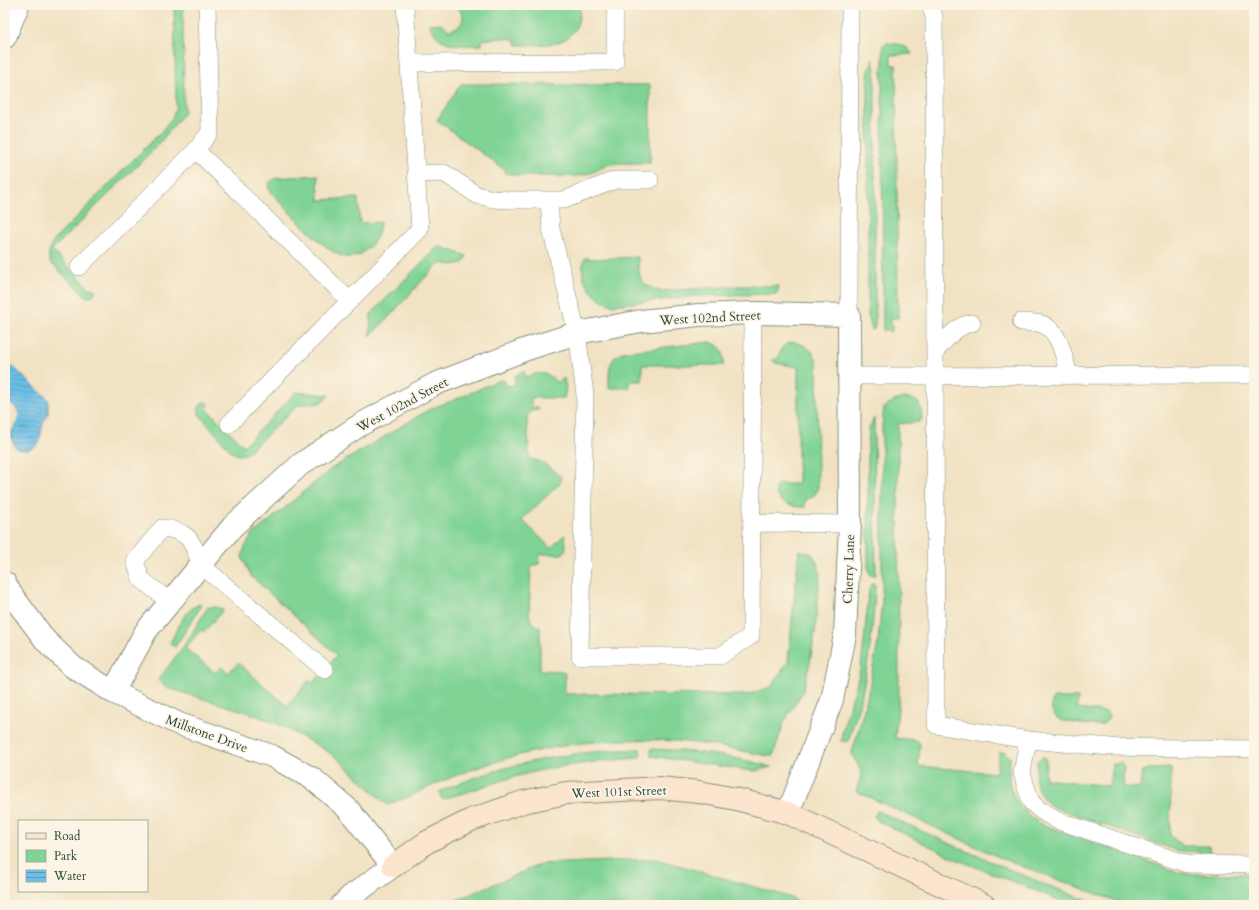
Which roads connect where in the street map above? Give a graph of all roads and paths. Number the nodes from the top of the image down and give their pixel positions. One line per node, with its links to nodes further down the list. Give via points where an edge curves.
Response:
1 (18, 5): 7 (street)
2 (208, 5): 9 (lane, via 210,132)
3 (405, 5): 8 (lane)
4 (614, 5): 8 (lane, via 615,62)
5 (850, 5): 16 (lane)
6 (930, 5): 20 (lane, via 934,16)
7 (5, 37)
8 (409, 63): 10 (lane)
9 (196, 150): 13 (lane); 14 (lane)
10 (417, 174): 12 (lane, via 444,173 477,195 493,199); 14 (lane, via 420,229)
11 (650, 180): 12 (lane, via 615,180 564,200)
12 (549, 200): 19 (lane, via 551,229)
13 (78, 267)
14 (350, 301): 25 (lane)
15 (753, 313): 16 (street, West 102nd Street); 19 (street, West 102nd Street, via 641,321); 26 (lane)
16 (849, 315): 23 (street, Cherry Lane)
17 (1021, 322): 21 (lane, via 1043,324 1054,333)
18 (972, 323): 20 (lane, via 964,324)
19 (577, 333): 26 (lane, via 585,395 580,656 720,656 751,636); 28 (street, West 102nd Street, via 434,384 360,425 302,464 233,526)
20 (935, 352): 24 (lane)
21 (1069, 375): 22 (lane); 24 (lane)
22 (1254, 375)
23 (849, 376): 24 (lane); 27 (street, Cherry Lane)
24 (935, 376): 33 (lane, via 936,725)
25 (229, 424)
26 (753, 523): 27 (lane)
27 (850, 524): 35 (street, Cherry Lane, via 845,635 832,700)
28 (201, 565): 30 (street, West 102nd Street); 30 (lane, via 192,542 175,529 162,528 135,561 141,579); 31 (lane)
29 (7, 591): 32 (street, Millstone Drive, via 67,662)
30 (170, 602): 32 (street, West 102nd Street, via 146,631)
31 (325, 670)
32 (113, 692): 36 (street, Millstone Drive, via 179,724 272,756 313,779 348,809)
33 (1028, 740): 34 (lane, via 1111,747); 37 (lane, via 1022,773 1026,790 1031,802 1056,820 1188,864)
34 (1254, 749)
35 (788, 813): 36 (street, West 101st Street, via 736,799 660,788 566,793 523,802 471,820 427,842); 39 (street, West 101st Street)
36 (393, 866): 38 (street)
37 (1254, 866)
38 (342, 905)
39 (984, 905)

